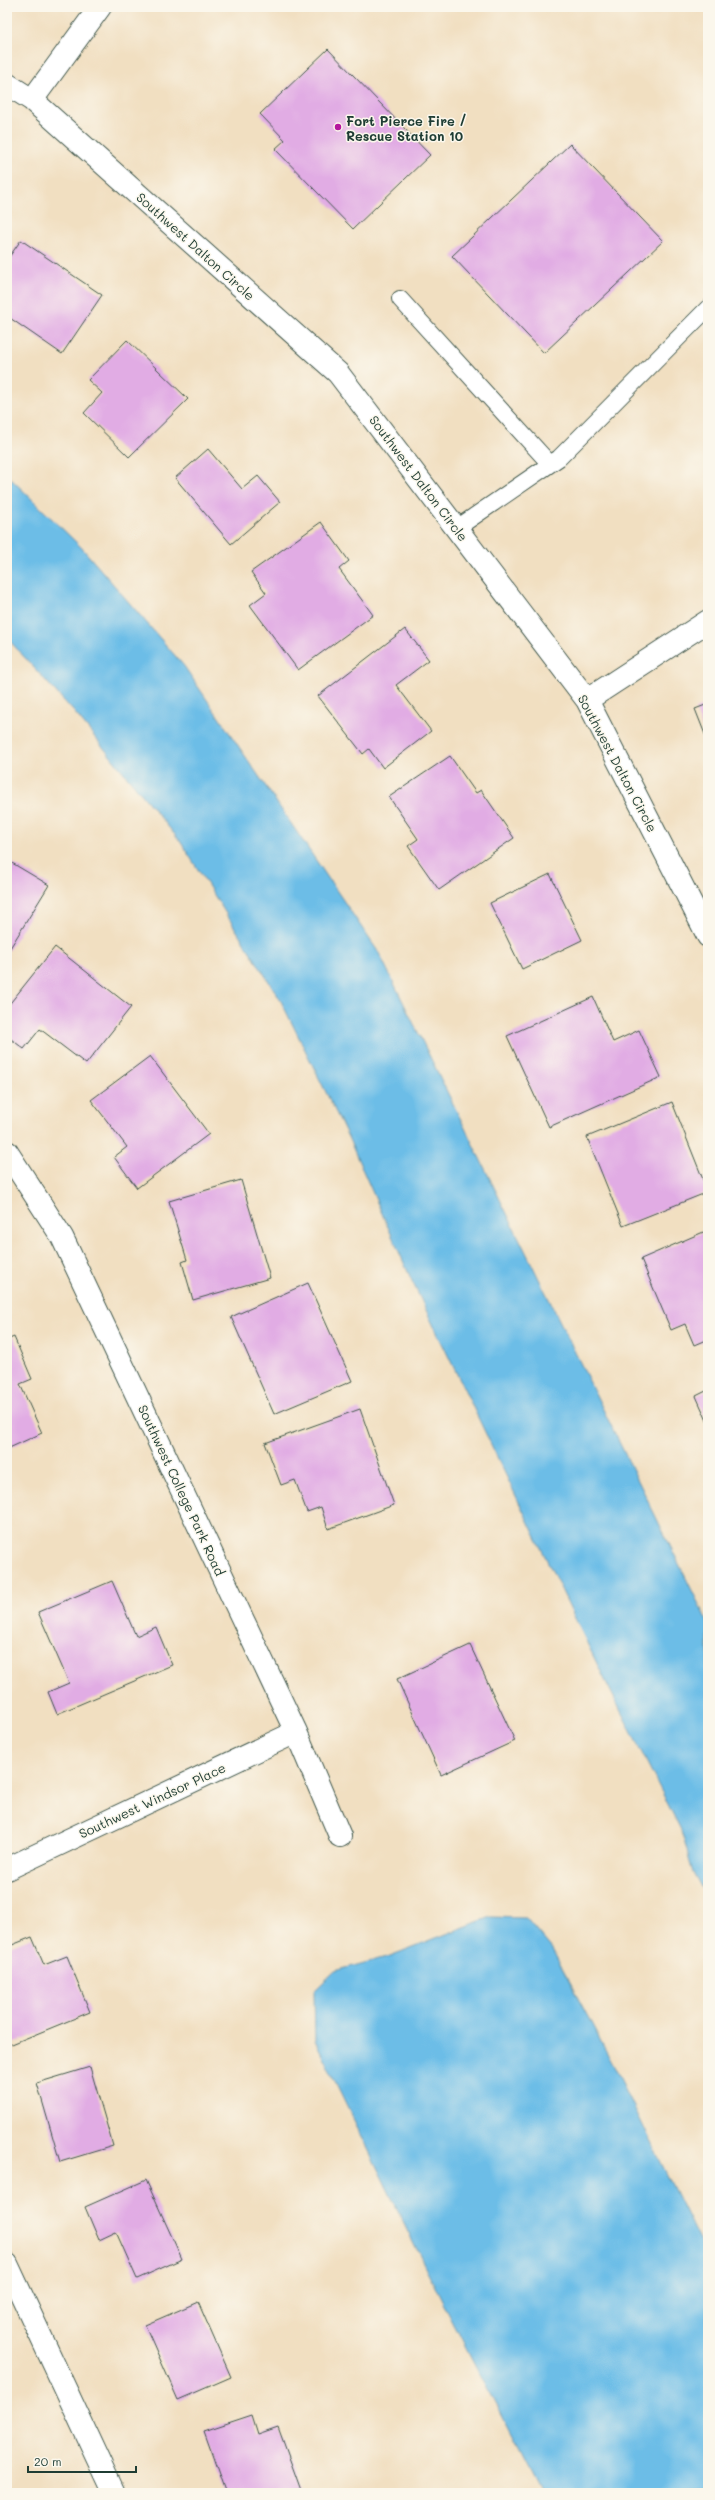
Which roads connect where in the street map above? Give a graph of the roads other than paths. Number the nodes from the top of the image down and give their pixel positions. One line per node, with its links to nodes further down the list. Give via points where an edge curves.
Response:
1 (100, 7): 3 (street)
2 (7, 84): 3 (street, Southwest Dalton Circle)
3 (32, 100): 7 (street, Southwest Dalton Circle, via 338,373)
4 (400, 299): 6 (lane)
5 (708, 308): 6 (lane, via 559,458)
6 (550, 464): 7 (lane)
7 (457, 528): 9 (street, Southwest Dalton Circle)
8 (708, 621): 9 (street)
9 (587, 700): 10 (street, Southwest Dalton Circle)
10 (708, 936)
11 (7, 1152): 12 (street, Southwest College Park Road, via 62,1237)
12 (296, 1732): 13 (street, Southwest College Park Road); 14 (street, Southwest Windsor Place)
13 (340, 1836)
14 (7, 1869)
15 (7, 2264): 16 (street)
16 (112, 2492)

